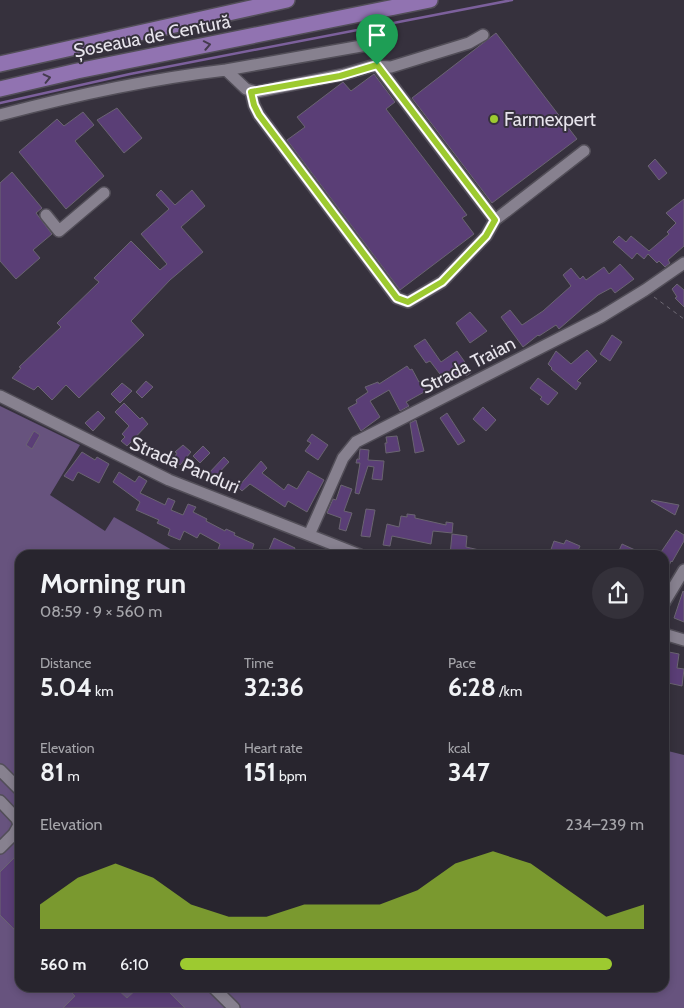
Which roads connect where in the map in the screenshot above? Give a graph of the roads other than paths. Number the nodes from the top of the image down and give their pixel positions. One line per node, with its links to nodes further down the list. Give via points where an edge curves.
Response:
1 (287, 0): 5 (main road, Șoseaua de Centură)
2 (430, 0): 8 (main road, Șoseaua de Centură, one-way to 2)
3 (483, 35): 6 (street, via 470,43 391,67)
4 (367, 45): 7 (street)
5 (0, 64)
6 (377, 65): 9 (street, via 340,76); 14 (street)
7 (226, 70): 9 (street); 10 (street, via 119,86)
8 (0, 89)
9 (251, 92): 14 (street, via 259,115 399,300 408,302 442,282 486,236)
10 (0, 115)
11 (584, 151): 14 (street)
12 (104, 193): 13 (street, via 59,231)
13 (46, 215)
14 (495, 220)
15 (684, 263): 17 (street, Strada Traian, via 601,317 356,442 343,458)
16 (0, 396): 17 (street, Strada Panduri, via 135,465)
17 (309, 535): 18 (street, Strada Panduri)
18 (347, 550)
19 (684, 570): 20 (street)
20 (669, 595)
21 (669, 636): 22 (street)
22 (684, 640)
23 (0, 770): 24 (street)
24 (15, 785)
25 (0, 801): 26 (street)
26 (15, 817)
27 (15, 832): 28 (street)
28 (0, 848)
29 (218, 992): 30 (street)
30 (234, 1008)

